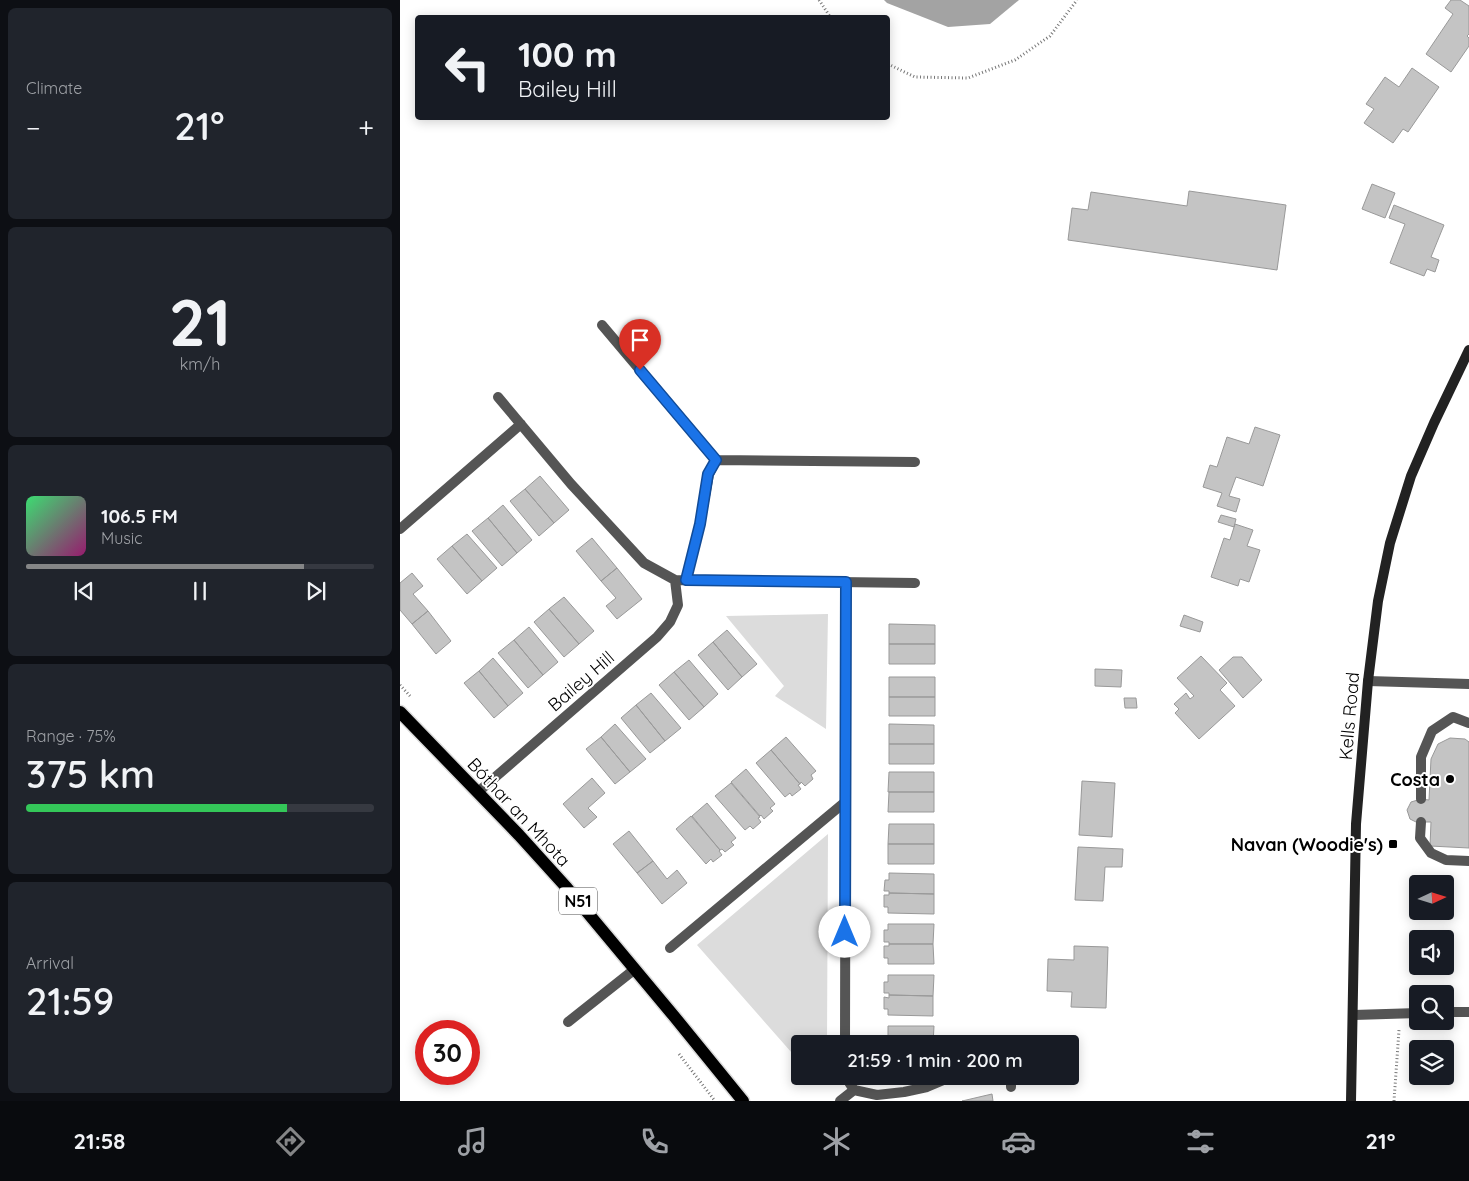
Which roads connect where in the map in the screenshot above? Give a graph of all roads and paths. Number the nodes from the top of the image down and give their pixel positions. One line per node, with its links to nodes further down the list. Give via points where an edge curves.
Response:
1 (819, 0): 3 (path)
2 (1078, 0): 4 (path, via 1050,36 1016,60 968,78 915,78)
3 (829, 15)
4 (890, 65)
5 (602, 325): 9 (street)
6 (1469, 350): 15 (main road, Kells Road, via 1411,476 1390,543 1378,601)
7 (498, 397): 8 (street)
8 (521, 424): 11 (street); 12 (street, via 644,563)
9 (716, 460): 10 (street); 12 (street, Bailey Hill, via 708,474 700,524)
10 (915, 462)
11 (400, 529)
12 (680, 580): 13 (street); 19 (street, Bailey Hill, via 678,605 670,622 657,637)
13 (846, 582): 14 (street); 21 (street)
14 (915, 583)
15 (1368, 680): 16 (street); 29 (main road, Kells Road, via 1356,824)
16 (1469, 684)
17 (400, 712): 19 (main road, Bóthar an Mhota / N51)
18 (1469, 723): 20 (street, via 1453,717 1432,731 1421,757)
19 (478, 792): 25 (main road, Bóthar an Mhota / N51, via 567,888)
20 (1421, 799)
21 (845, 802): 24 (street); 32 (street)
22 (1421, 822): 23 (street, via 1420,838 1431,853 1446,860)
23 (1469, 861)
24 (670, 948)
25 (635, 969): 30 (street); 38 (main road, Bóthar an Mhota / N51)
26 (1454, 1012): 27 (street)
27 (1469, 1012)
28 (1409, 1013): 29 (street)
29 (1354, 1015): 40 (main road, Kells Road)
30 (568, 1022)
31 (1391, 1030): 41 (path, via 1399,1030)
32 (845, 1035)
33 (674, 1049): 37 (path)
34 (851, 1085): 36 (street)
35 (930, 1085): 36 (street, via 877,1095)
36 (854, 1090): 39 (street)
37 (715, 1101)
38 (743, 1101)
39 (840, 1101)
40 (1351, 1101)
41 (1394, 1101)

